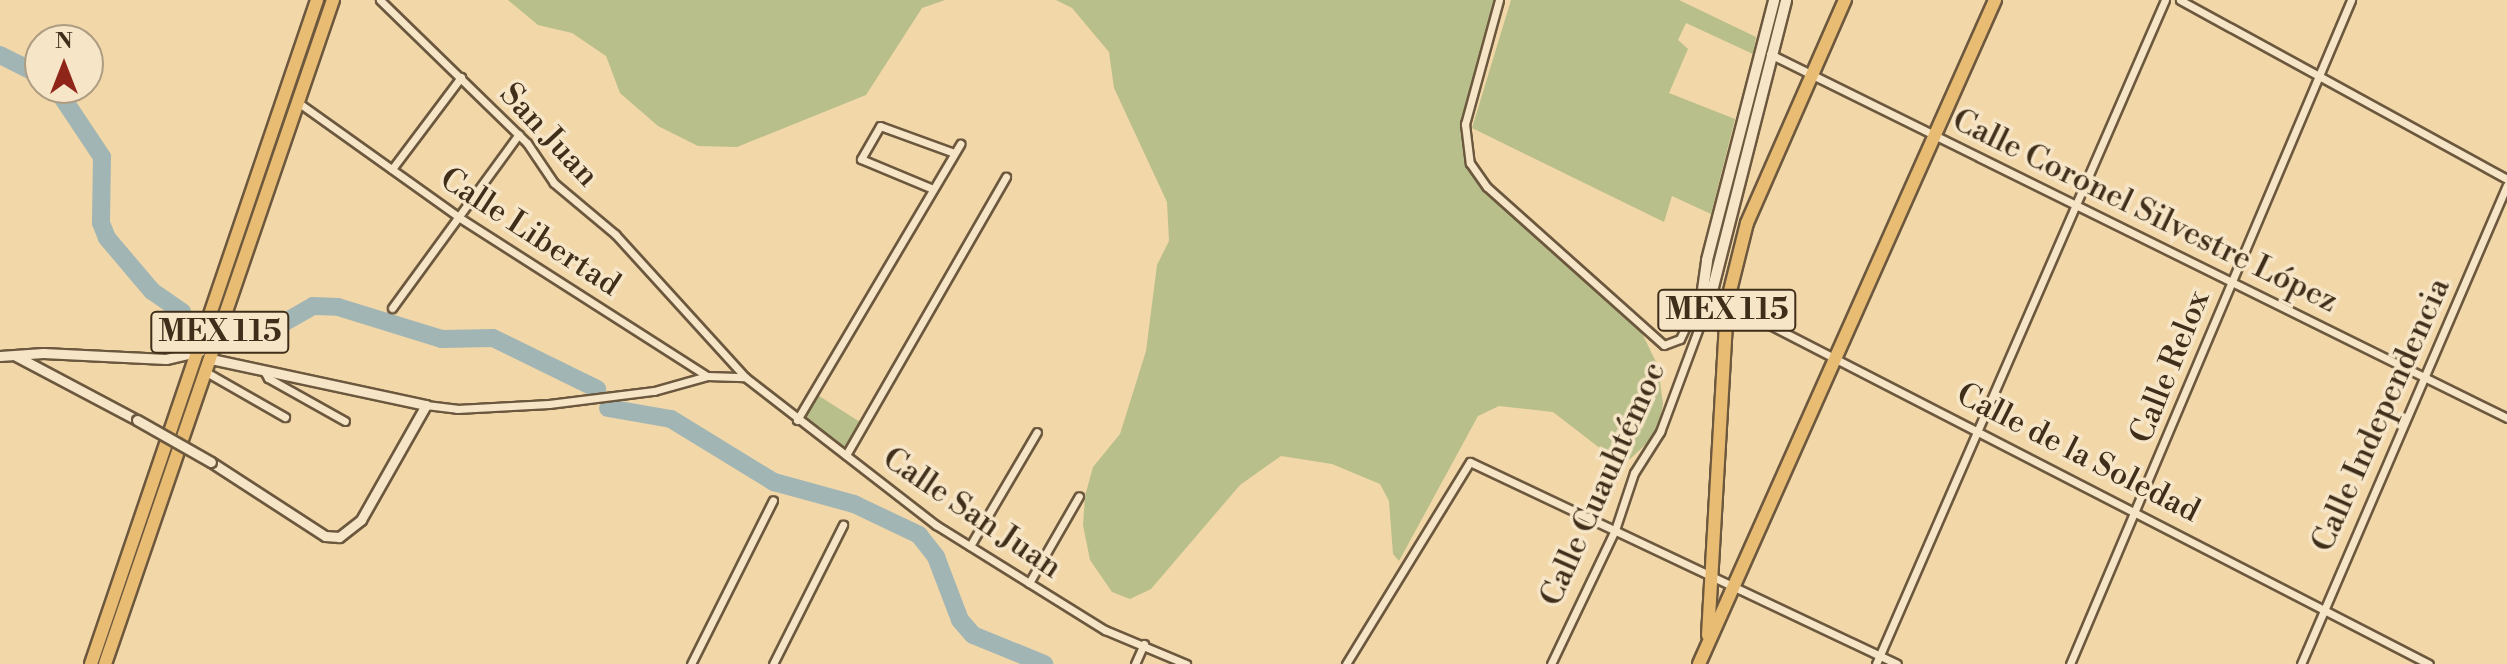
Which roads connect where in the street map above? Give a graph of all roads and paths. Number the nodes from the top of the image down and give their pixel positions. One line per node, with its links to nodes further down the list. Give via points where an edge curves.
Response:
1 (317, 0): 36 (main road, MEX 115)
2 (333, 0): 16 (main road, MEX 115)
3 (380, 0): 15 (street, San Juan)
4 (1499, 0): 33 (street, Calle Cuauhtémoc, via 1465,124 1470,163 1487,187 1664,345 1680,339)
5 (1774, 0): 12 (main road, Calle Cuauhtémoc)
6 (1786, 0): 12 (main road, Calle Cuauhtémoc)
7 (1845, 0): 13 (main road, MEX 115)
8 (1995, 0): 20 (main road, MEX 115)
9 (2165, 0): 28 (street)
10 (2180, 0): 14 (street)
11 (2351, 0): 14 (street, Calle Relox)
12 (1766, 52): 13 (street, Calle Coronel Silvestre López); 17 (main road, Calle Cuauhtémoc); 18 (main road, Calle Cuauhtémoc)
13 (1812, 74): 20 (street, Calle Coronel Silvestre López); 34 (main road, MEX 115, via 1747,223)
14 (2320, 74): 25 (street); 32 (street, Calle Relox)
15 (461, 77): 19 (street, San Juan); 23 (street)
16 (299, 103): 23 (street, Calle Libertad); 40 (main road, MEX 115)
17 (1742, 118): 18 (main road); 33 (main road, Calle Cuauhtémoc)
18 (1754, 121): 33 (main road, Calle Cuauhtémoc)
19 (519, 134): 31 (street); 43 (street, San Juan, via 554,183 615,234)
20 (1938, 135): 28 (street, Calle Coronel Silvestre López); 39 (main road, MEX 115)
21 (960, 144): 22 (street)
22 (954, 153): 27 (street); 27 (street, via 880,126 861,159)
23 (392, 169): 31 (street, Calle Libertad)
24 (1006, 177): 52 (street)
25 (2507, 179)
26 (2507, 185): 29 (street, Calle Independencia)
27 (933, 189): 48 (street)
28 (2078, 204): 32 (street, Calle Coronel Silvestre López); 50 (street)
29 (2497, 211): 30 (street); 44 (street, Calle Independencia)
30 (2507, 216)
31 (460, 218): 35 (street); 42 (street, Calle Libertad)
32 (2232, 278): 44 (street, Calle Coronel Silvestre López); 55 (street, Calle Relox)
33 (1707, 293): 34 (main road, Calle de la Soledad); 57 (street, Calle Cuauhtémoc, via 1660,432 1634,473)
34 (1727, 303): 39 (street, Calle de la Soledad); 59 (main road, MEX 115)
35 (392, 308)
36 (200, 351): 37 (street, via 166,359); 66 (main road, MEX 115)
37 (16, 355): 38 (street); 45 (street, bridge, via 211,462 325,536 339,537 361,520)
38 (0, 356)
39 (1835, 357): 50 (street, Calle de la Soledad); 61 (main road, MEX 115)
40 (209, 366): 41 (street); 46 (street); 67 (main road, MEX 115)
41 (264, 371): 45 (street); 49 (street)
42 (707, 376): 43 (street); 45 (street, via 654,391 549,404 457,409)
43 (745, 377): 48 (street, Calle San Juan)
44 (2423, 378): 47 (street, Calle Coronel Silvestre López); 62 (street, Calle Independencia)
45 (426, 405)
46 (285, 417)
47 (2507, 418)
48 (797, 420): 52 (street, Calle San Juan)
49 (345, 421)
50 (1980, 431): 55 (street, Calle de la Soledad); 65 (street)
51 (1037, 432): 58 (street)
52 (846, 455): 58 (street, Calle San Juan)
53 (1079, 496): 60 (street)
54 (773, 500): 68 (street)
55 (2137, 513): 62 (street, Calle de la Soledad); 76 (street, Calle Relox)
56 (843, 525): 69 (street)
57 (1615, 530): 59 (street); 72 (street, via 1470,462); 73 (street, Calle Cuauhtémoc)
58 (970, 546): 60 (street, Calle San Juan)
59 (1709, 573): 61 (street); 63 (main road, MEX 115)
60 (1029, 583): 64 (street, Calle San Juan, via 1105,630)
61 (1734, 584): 63 (main road, MEX 115); 65 (street)
62 (2323, 611): 77 (street, Calle Independencia); 78 (street, Calle de la Soledad)
63 (1707, 643): 74 (main road, MEX 115)
64 (1144, 644): 70 (street); 71 (street, Calle San Juan)
65 (1878, 660): 75 (street)
66 (91, 664)
67 (105, 664)
68 (691, 664)
69 (773, 664)
70 (1135, 664)
71 (1186, 664)
72 (1346, 664)
73 (1551, 664)
74 (1699, 664)
75 (1897, 664)
76 (2070, 664)
77 (2301, 664)
78 (2429, 664)

